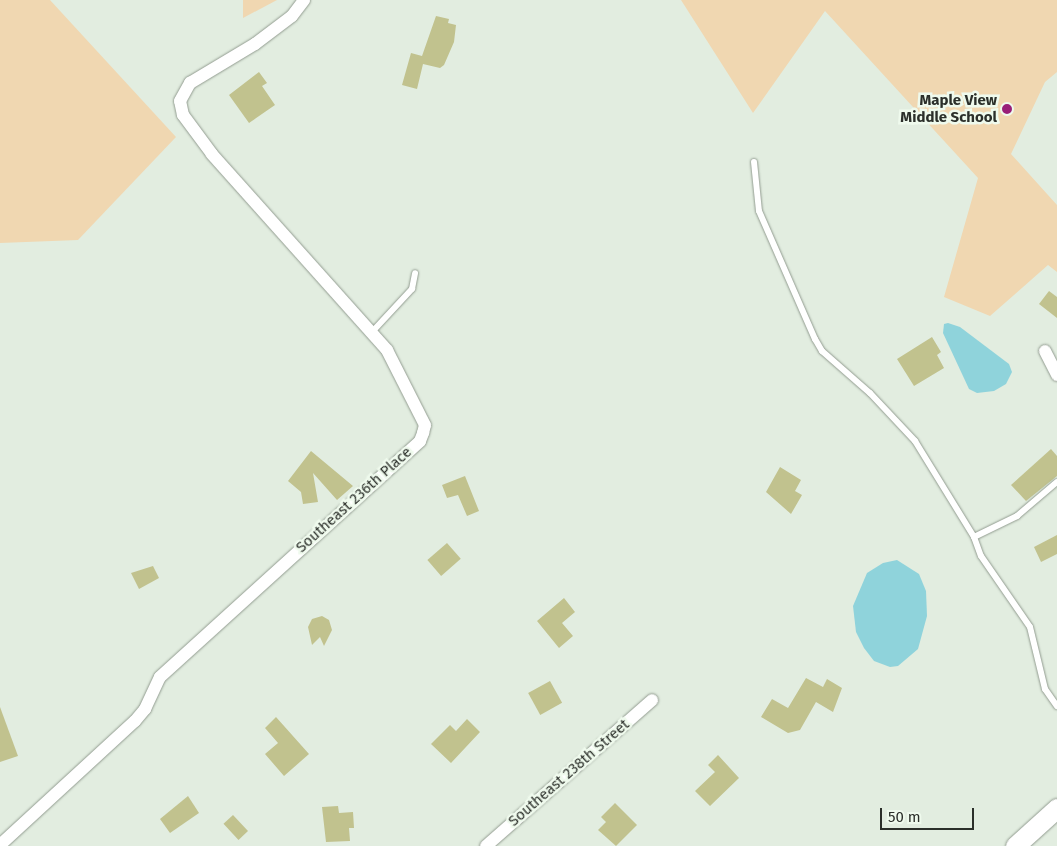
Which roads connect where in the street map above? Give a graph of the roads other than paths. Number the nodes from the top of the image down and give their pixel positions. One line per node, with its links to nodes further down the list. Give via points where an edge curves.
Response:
1 (304, 0): 4 (street, Southeast 236th Place, via 292,16 255,44 190,83 180,101 183,114 212,154)
2 (754, 162): 8 (lane, via 759,211 822,351 915,441)
3 (415, 273): 4 (lane, via 412,289)
4 (372, 332): 12 (street, Southeast 236th Place, via 387,350 425,425 420,441 160,677 145,709 135,721)
5 (1045, 351): 6 (street)
6 (1057, 375)
7 (1057, 482): 8 (lane, via 1017,516)
8 (974, 537): 10 (lane, via 981,556 1030,627 1045,689)
9 (652, 700): 13 (street, Southeast 238th Street)
10 (1057, 706)
11 (1057, 808): 14 (main road)
12 (0, 845)
13 (486, 846)
14 (1015, 846)

